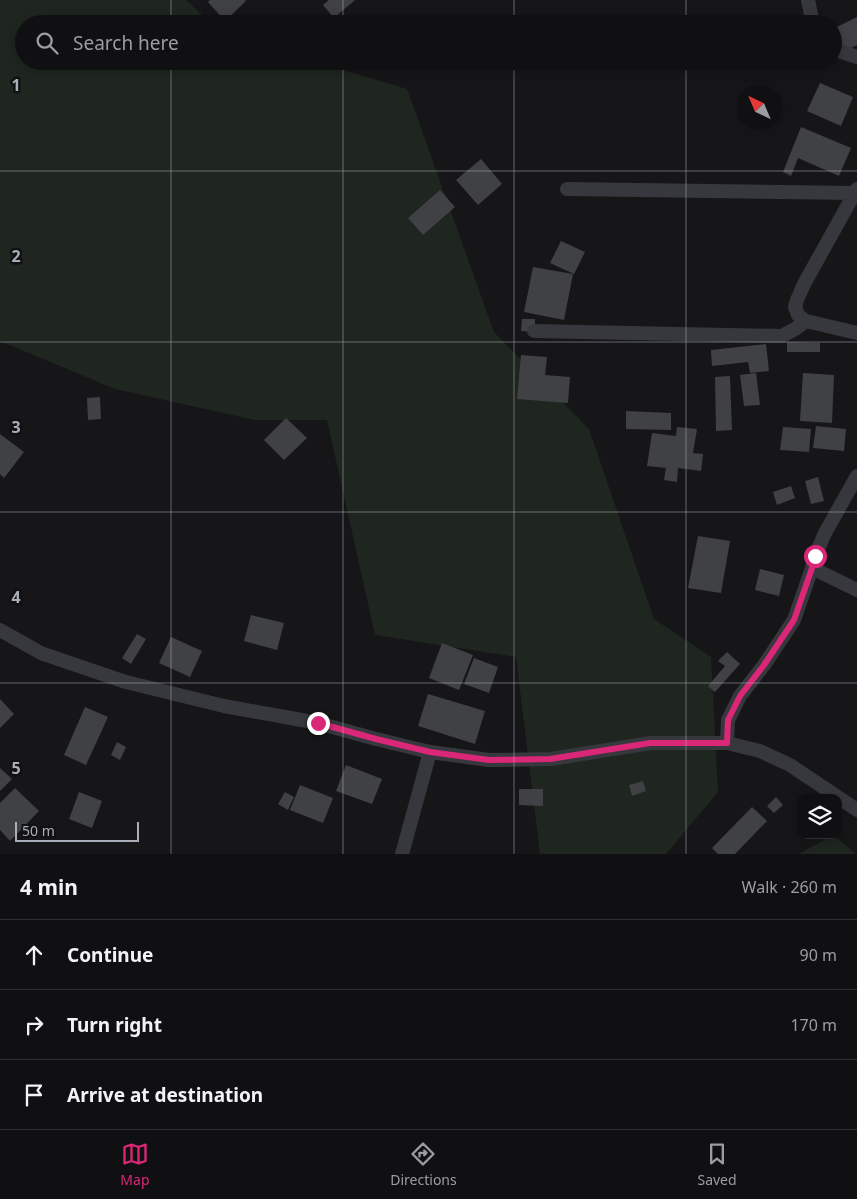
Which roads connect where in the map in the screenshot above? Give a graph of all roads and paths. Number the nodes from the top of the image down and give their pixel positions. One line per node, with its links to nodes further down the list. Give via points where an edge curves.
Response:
1 (808, 0): 2 (street)
2 (811, 15)
3 (842, 52): 4 (street)
4 (857, 57)
5 (567, 189): 6 (street)
6 (856, 191): 7 (street, via 794,307)
7 (806, 321): 8 (street, via 782,336); 9 (street)
8 (534, 331)
9 (857, 333)
10 (857, 476): 11 (street, via 825,532)
11 (812, 568): 12 (street); 14 (street, via 794,620 740,696 728,720)
12 (857, 590)
13 (0, 630): 15 (street, via 40,653 126,682 224,706 318,723)
14 (727, 743): 15 (street, via 650,743 550,759 489,760); 16 (street, via 760,751 790,765)
15 (430, 752): 17 (street)
16 (857, 810)
17 (402, 854)

